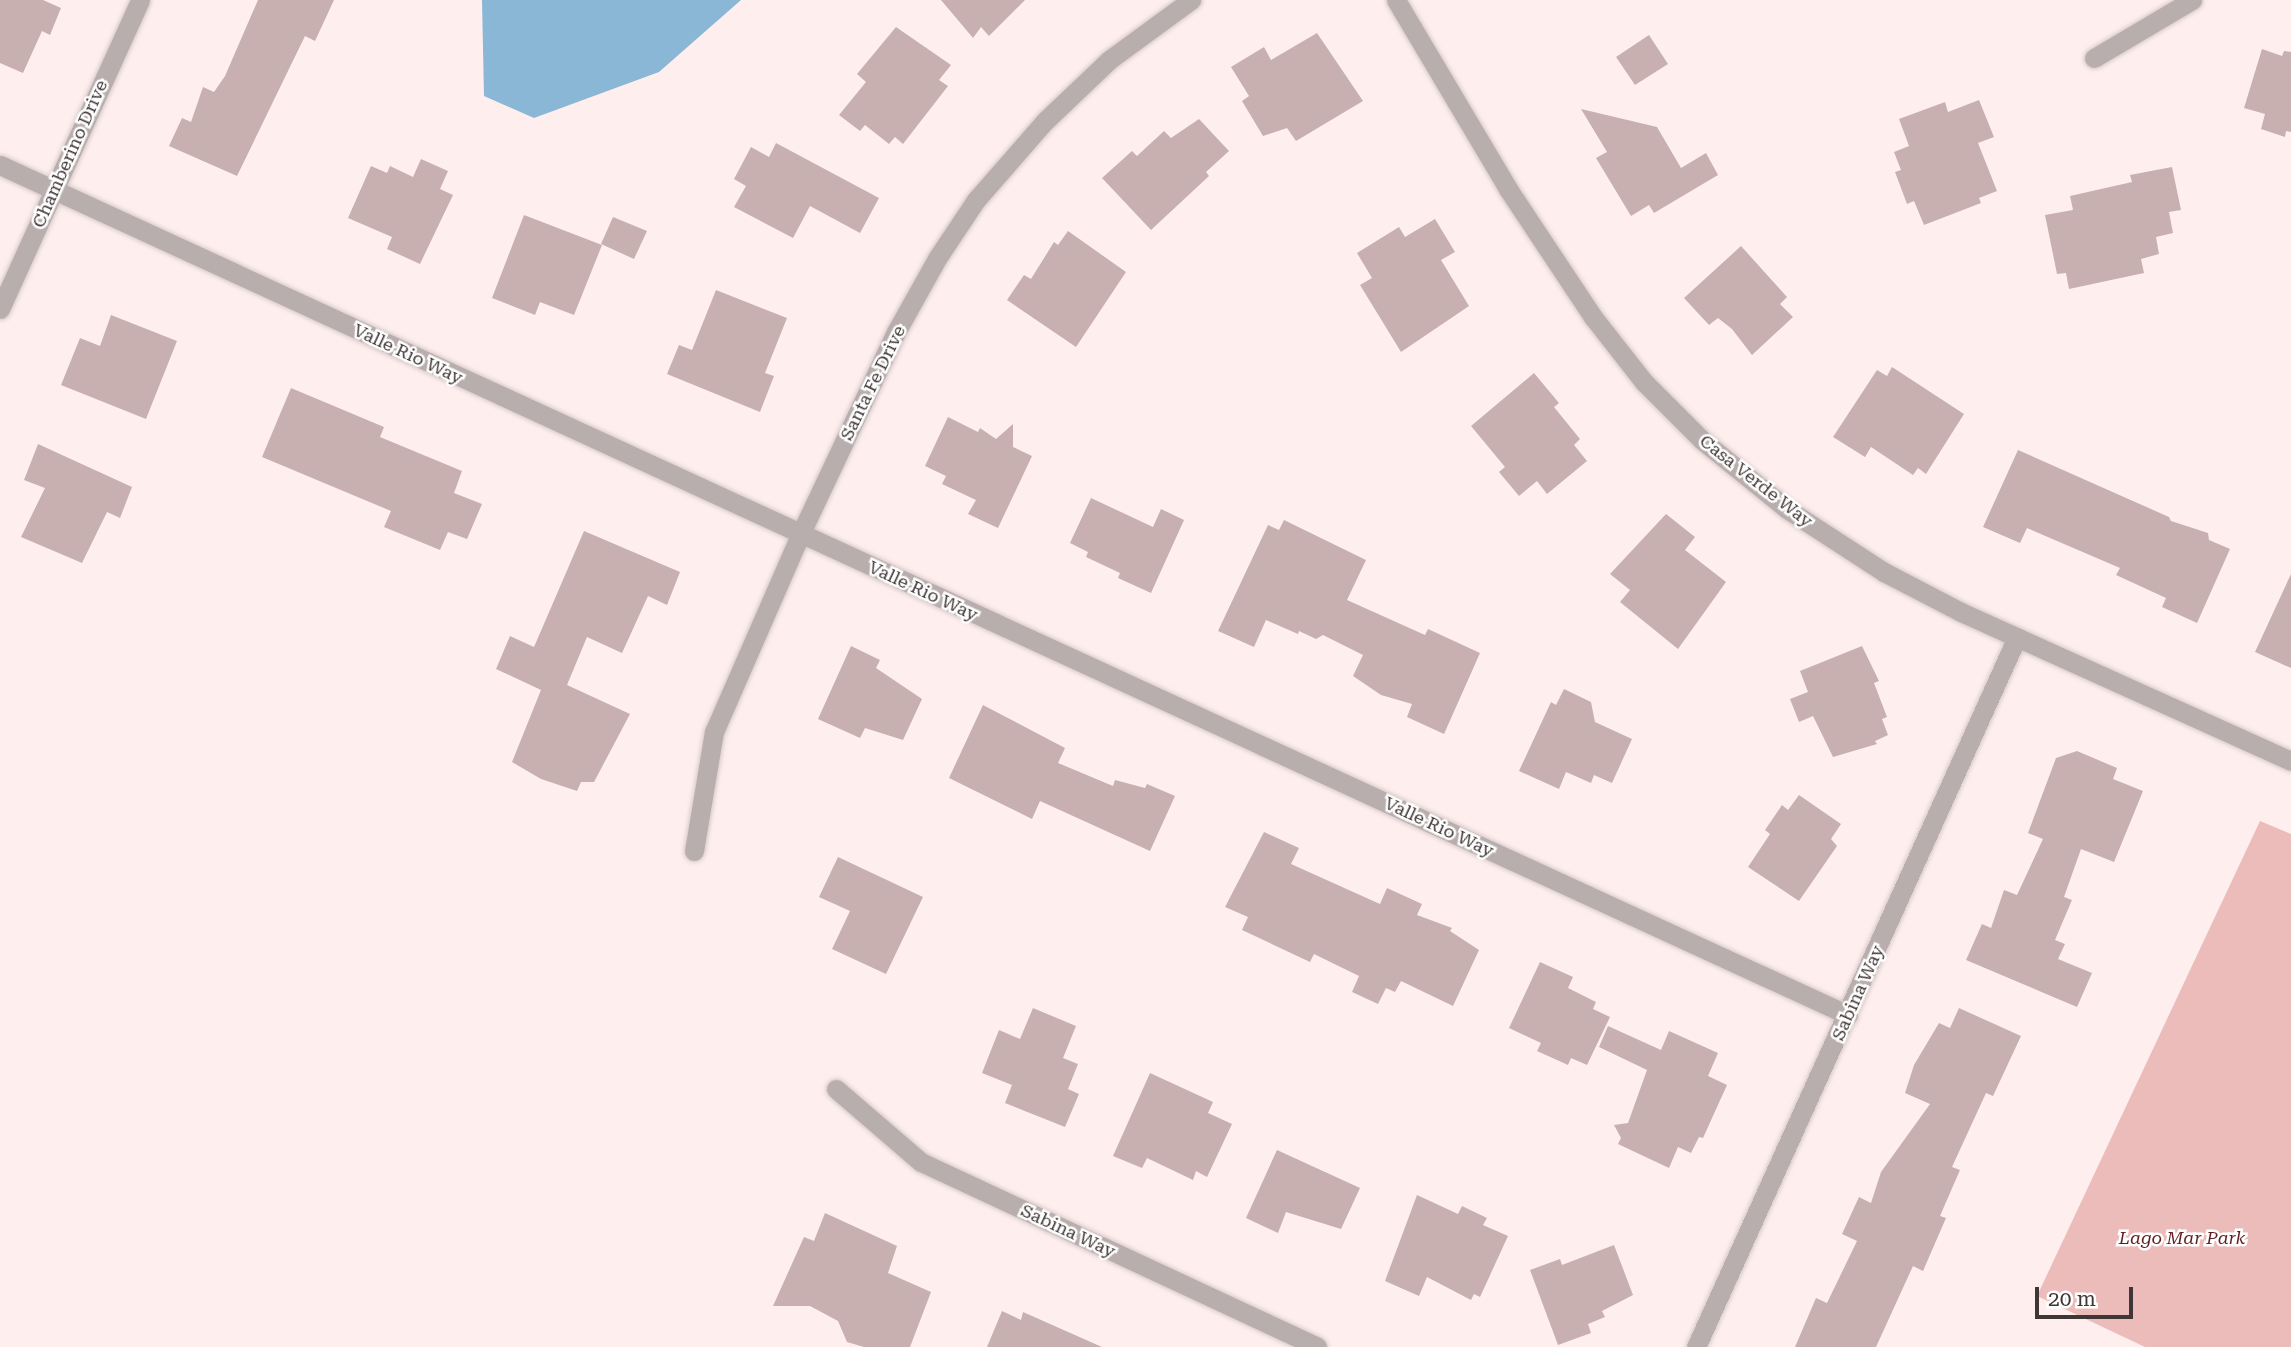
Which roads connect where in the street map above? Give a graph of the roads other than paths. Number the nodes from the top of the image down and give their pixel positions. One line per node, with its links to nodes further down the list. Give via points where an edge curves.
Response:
1 (140, 0): 7 (street, Chamberino Drive)
2 (1191, 0): 9 (street, Santa Fe Drive, via 1109,60 1045,121 976,200 896,332)
3 (1396, 0): 10 (street, Casa Verde Way, via 1508,189 1592,317 1644,382 1702,440 1787,509 1884,572)
4 (2192, 0): 5 (street)
5 (2094, 58)
6 (0, 165): 7 (street, Valle Rio Way)
7 (54, 190): 8 (street, Chamberino Drive); 9 (street, Valle Rio Way)
8 (0, 309)
9 (800, 535): 12 (street, Santa Fe Drive, via 714,732); 13 (street, Valle Rio Way)
10 (2017, 637): 11 (street, Casa Verde Way); 13 (street, Sabina Way)
11 (2291, 761)
12 (694, 851)
13 (1848, 1015): 16 (street, Sabina Way)
14 (836, 1089): 15 (street, Sabina Way, via 920,1162)
15 (1317, 1347)
16 (1696, 1347)

